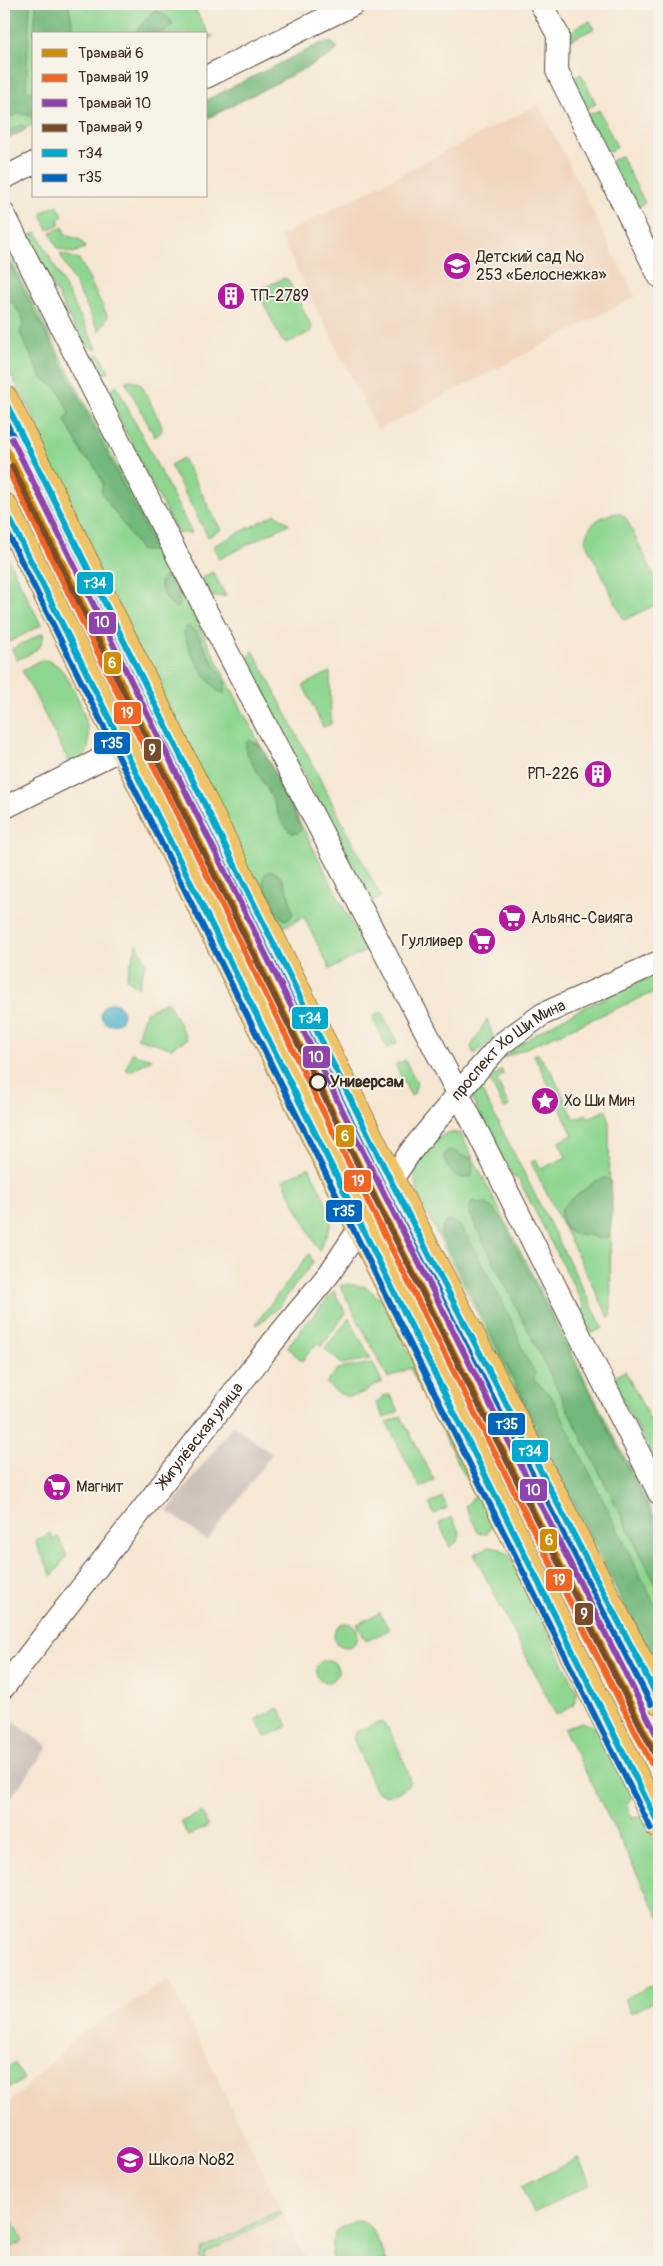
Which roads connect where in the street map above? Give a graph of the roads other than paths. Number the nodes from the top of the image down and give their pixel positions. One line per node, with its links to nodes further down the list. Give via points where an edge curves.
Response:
1 (354, 4): 3 (street)
2 (541, 4): 7 (street, via 558,35 557,71)
3 (208, 76)
4 (32, 164): 5 (street)
5 (4, 178)
6 (4, 214): 13 (street, via 178,557)
7 (659, 276)
8 (4, 399): 14 (main road)
9 (4, 507): 10 (main road)
10 (123, 748): 11 (street); 15 (main road)
11 (4, 808)
12 (659, 962): 13 (street, проспект Хо Ши Мина, via 543,1014 501,1044)
13 (458, 1093): 14 (street, проспект Хо Ши Мина); 16 (street)
14 (391, 1181): 15 (street, Жигулёвская улица); 18 (main road)
15 (360, 1226): 17 (street, Жигулёвская улица, via 329,1274); 19 (main road)
16 (659, 1493)
17 (4, 1687)
18 (659, 1700)
19 (659, 1825)

